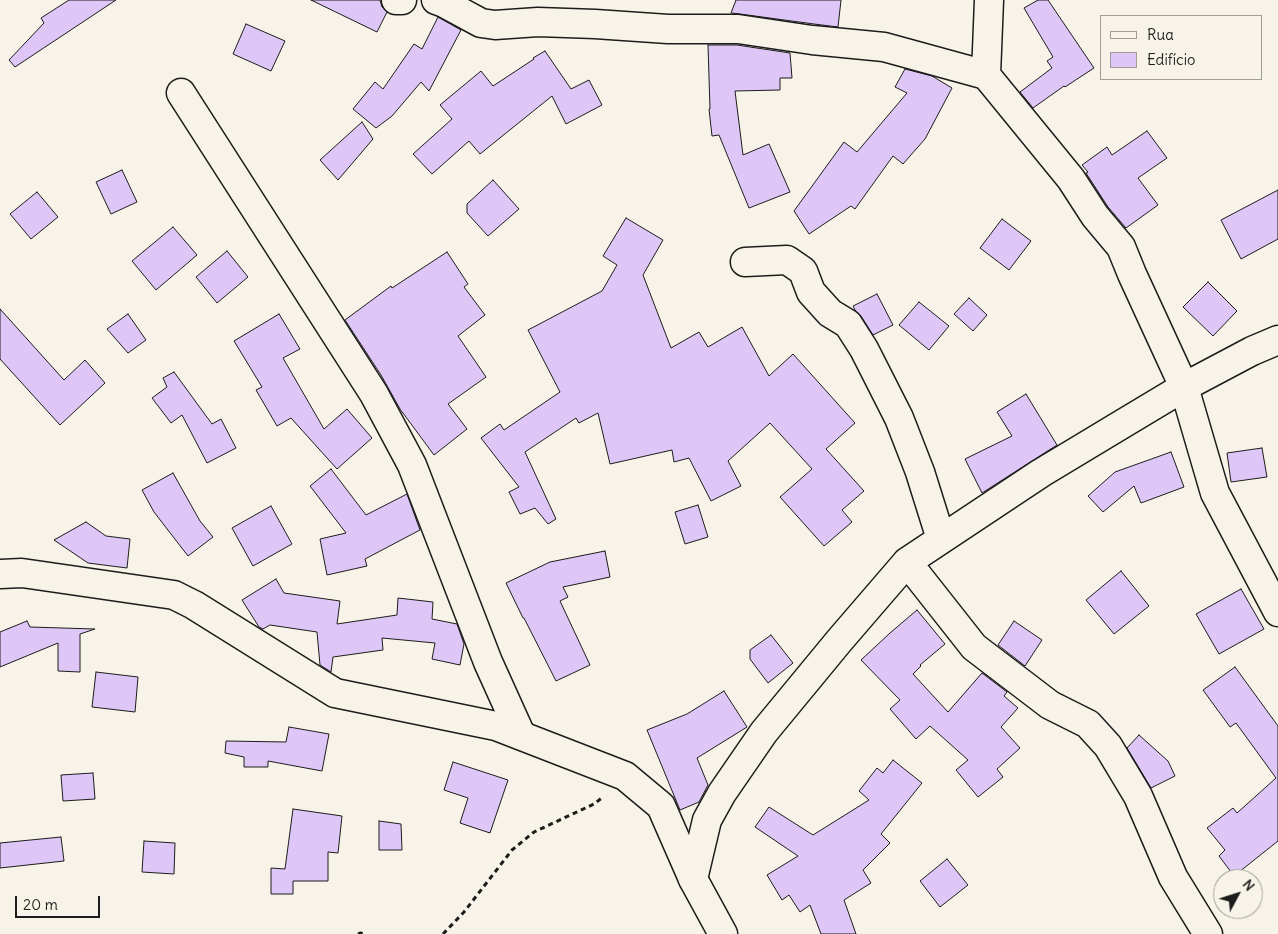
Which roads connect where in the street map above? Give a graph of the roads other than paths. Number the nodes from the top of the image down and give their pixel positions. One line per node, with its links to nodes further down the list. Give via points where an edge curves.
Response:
1 (396, 0): 2 (street)
2 (402, 0)
3 (436, 0): 5 (street, via 481,23 495,25 538,22 738,29 884,47)
4 (989, 0): 5 (street)
5 (986, 75): 9 (street, via 1121,246)
6 (181, 93): 14 (street, via 374,394 412,464 488,662)
7 (745, 262): 10 (street, via 787,260 803,271 811,292 830,313 848,324 900,418)
8 (1278, 340): 9 (street)
9 (1184, 387): 10 (street, via 1041,473); 13 (street, via 1215,493)
10 (941, 539): 11 (street)
11 (907, 562): 15 (street, via 764,732 722,793 707,820); 17 (street, via 974,647 1050,705 1088,724 1108,746 1138,796 1173,877)
12 (0, 574): 14 (street, via 22,573 174,595 335,693 496,726)
13 (1278, 612)
14 (520, 735): 15 (street, via 625,776 661,806)
15 (693, 879): 16 (street)
16 (723, 934)
17 (1208, 934)

